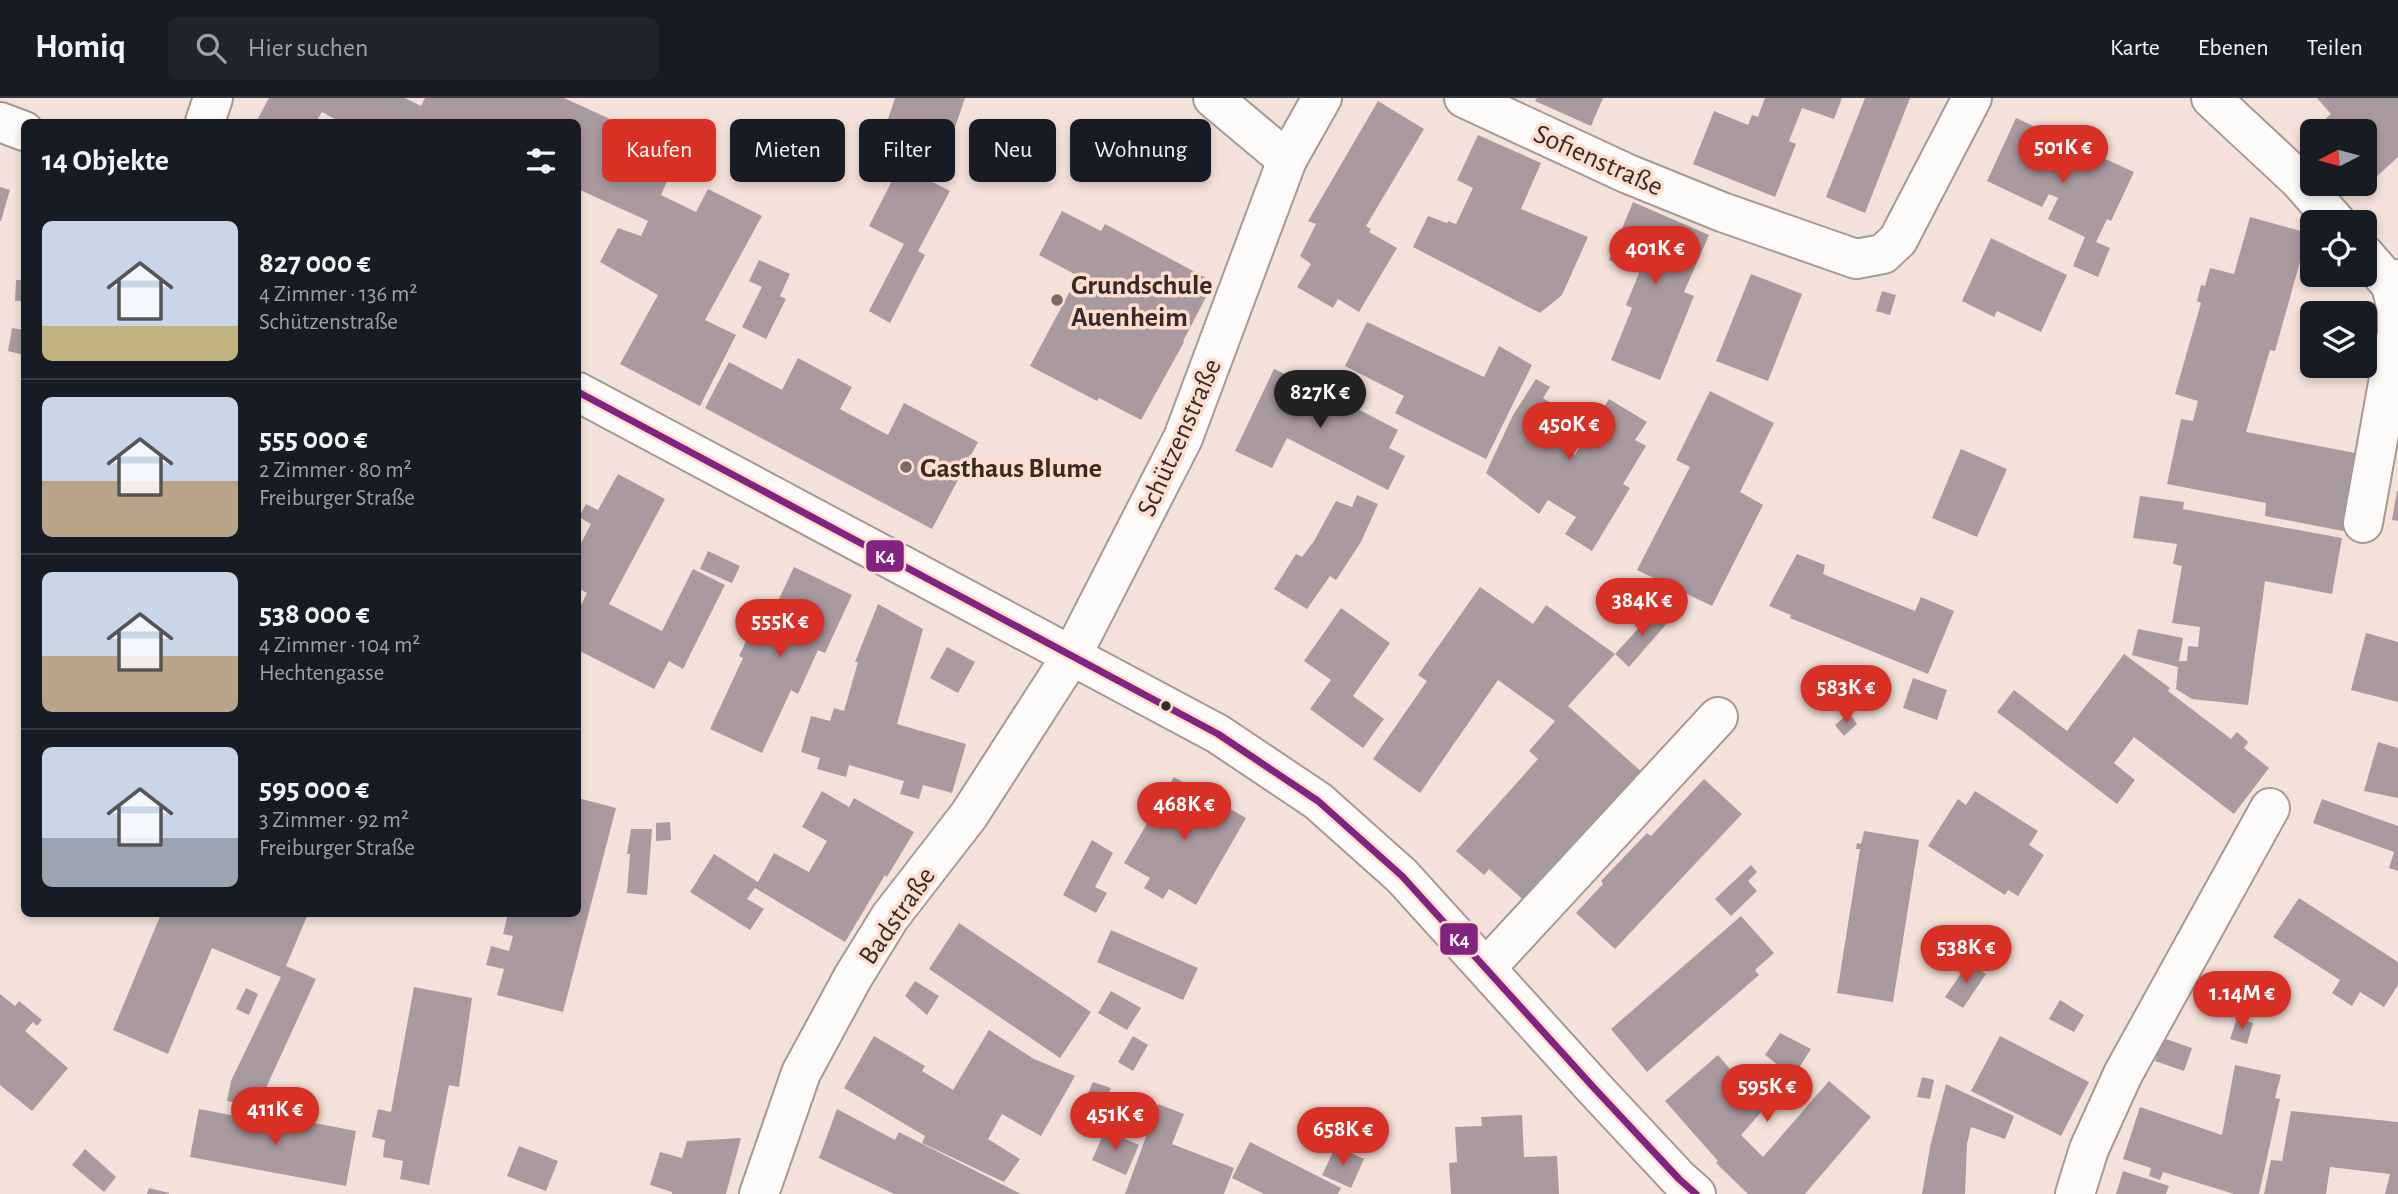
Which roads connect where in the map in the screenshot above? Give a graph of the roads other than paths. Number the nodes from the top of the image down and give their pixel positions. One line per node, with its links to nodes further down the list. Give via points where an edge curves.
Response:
1 (213, 98): 7 (street)
2 (1213, 98): 10 (street)
3 (1322, 98): 10 (street, Schützenstraße)
4 (1464, 98): 5 (street, Sofienstraße, via 1628,174 1856,259 1883,254 1898,240)
5 (1972, 98)
6 (2211, 98): 11 (street)
7 (206, 119)
8 (0, 122): 9 (street)
9 (21, 130)
10 (1287, 160): 16 (street, Schützenstraße, via 1183,438)
11 (2325, 210)
12 (2377, 267): 13 (street)
13 (2396, 285): 15 (street, via 2397,333)
14 (581, 393): 16 (street)
15 (2363, 523)
16 (1072, 655): 19 (street, via 1218,734 1318,801 1402,876); 20 (street, Badstraße, via 970,815 890,917 853,977 801,1073)
17 (1718, 717): 19 (street)
18 (2270, 808): 22 (street, via 2123,1074 2089,1149)
19 (1486, 968): 21 (street)
20 (759, 1194)
21 (1696, 1194)
22 (2075, 1194)

